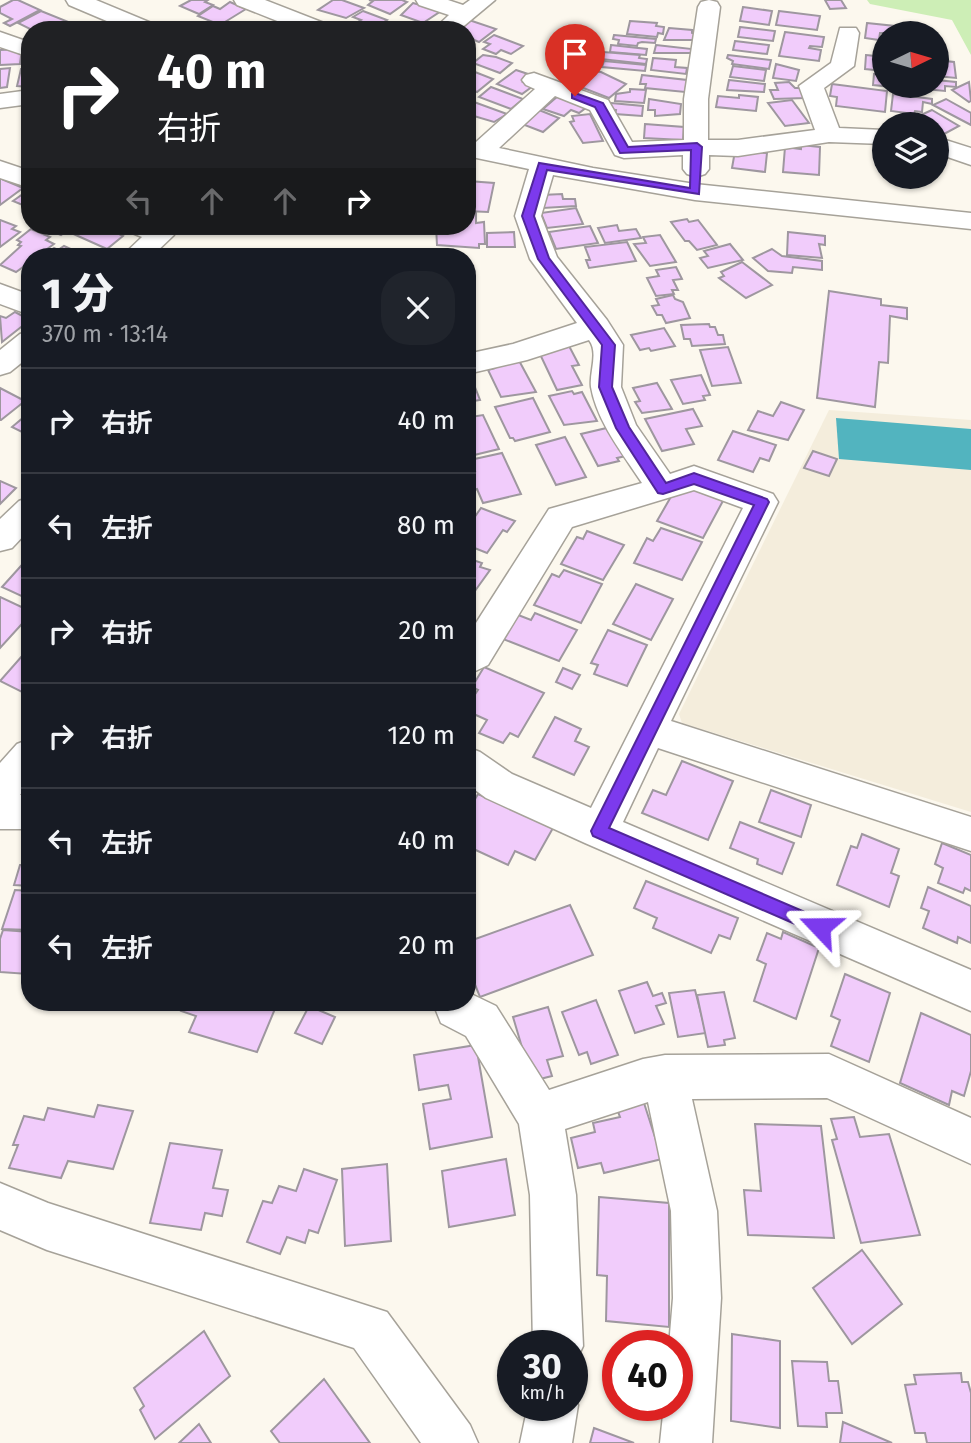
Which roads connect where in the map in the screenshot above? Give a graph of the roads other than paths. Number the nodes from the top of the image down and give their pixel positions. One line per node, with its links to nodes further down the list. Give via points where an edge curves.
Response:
1 (77, 0): 7 (street)
2 (245, 0): 8 (street)
3 (427, 0): 6 (street)
4 (484, 0): 6 (street)
5 (709, 7): 18 (street, via 696,99)
6 (466, 14): 9 (street)
7 (127, 21)
8 (298, 21)
9 (456, 21)
10 (848, 33): 15 (street, via 842,66 811,86)
11 (0, 39): 12 (street)
12 (21, 47)
13 (21, 98): 14 (street)
14 (0, 101)
15 (829, 135): 16 (street); 18 (street, via 738,148)
16 (872, 137)
17 (476, 147): 18 (street, via 543,83 599,105 624,150)
18 (697, 147): 23 (street)
19 (476, 149): 20 (street)
20 (543, 166): 23 (street); 29 (street, via 528,216 544,259)
21 (0, 169): 22 (street)
22 (21, 177)
23 (695, 192): 24 (street)
24 (971, 221)
25 (161, 235): 26 (street)
26 (145, 248)
27 (0, 293): 28 (street)
28 (21, 302)
29 (597, 327): 31 (street); 33 (street, via 608,345 606,387 622,428)
30 (21, 348): 32 (street)
31 (476, 362)
32 (0, 365)
33 (663, 489): 36 (street, via 561,518); 37 (street, via 694,478 762,502)
34 (21, 518): 35 (street)
35 (0, 539)
36 (476, 653)
37 (648, 729): 43 (street); 44 (street)
38 (21, 766): 40 (street)
39 (476, 774): 43 (street)
40 (0, 791)
41 (0, 812): 42 (street)
42 (21, 812)
43 (599, 831): 45 (street)
44 (971, 834)
45 (971, 991)
46 (462, 1011): 48 (street, via 481,1021)
47 (665, 1077): 48 (street); 49 (street, via 829,1076); 53 (street, via 694,1211 697,1298)
48 (540, 1115): 51 (street, via 553,1195)
49 (971, 1141)
50 (0, 1206): 54 (street, via 47,1226 370,1329)
51 (557, 1330)
52 (550, 1421): 55 (street)
53 (687, 1440)
54 (452, 1443)
55 (546, 1443)

